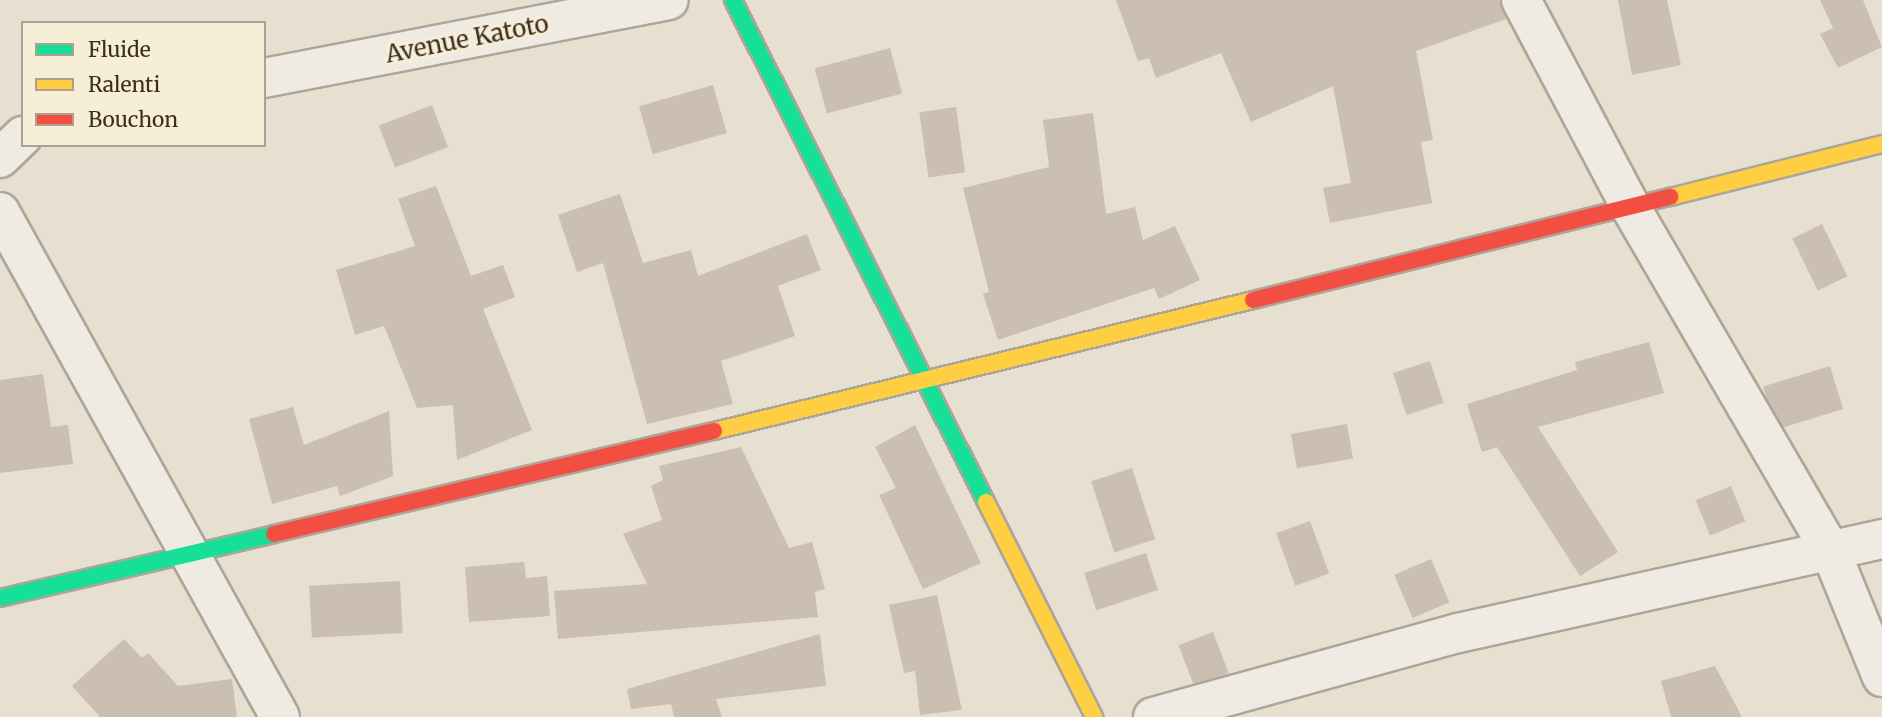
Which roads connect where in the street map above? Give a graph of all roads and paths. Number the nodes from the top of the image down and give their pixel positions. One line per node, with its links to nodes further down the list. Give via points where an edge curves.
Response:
1 (669, 0): 4 (street, Avenue Katoto)
2 (733, 0): 10 (street)
3 (1521, 0): 8 (street)
4 (266, 78)
5 (21, 138): 7 (street)
6 (1882, 144): 8 (street)
7 (0, 158)
8 (1631, 208): 10 (street); 12 (street)
9 (0, 212): 13 (street)
10 (927, 381): 13 (street); 17 (street)
11 (1882, 539): 12 (street)
12 (1830, 552): 15 (street); 18 (street, via 1458,633)
13 (189, 557): 14 (street); 16 (street)
14 (0, 598)
15 (1882, 677)
16 (280, 717)
17 (1094, 717)
18 (1153, 717)

